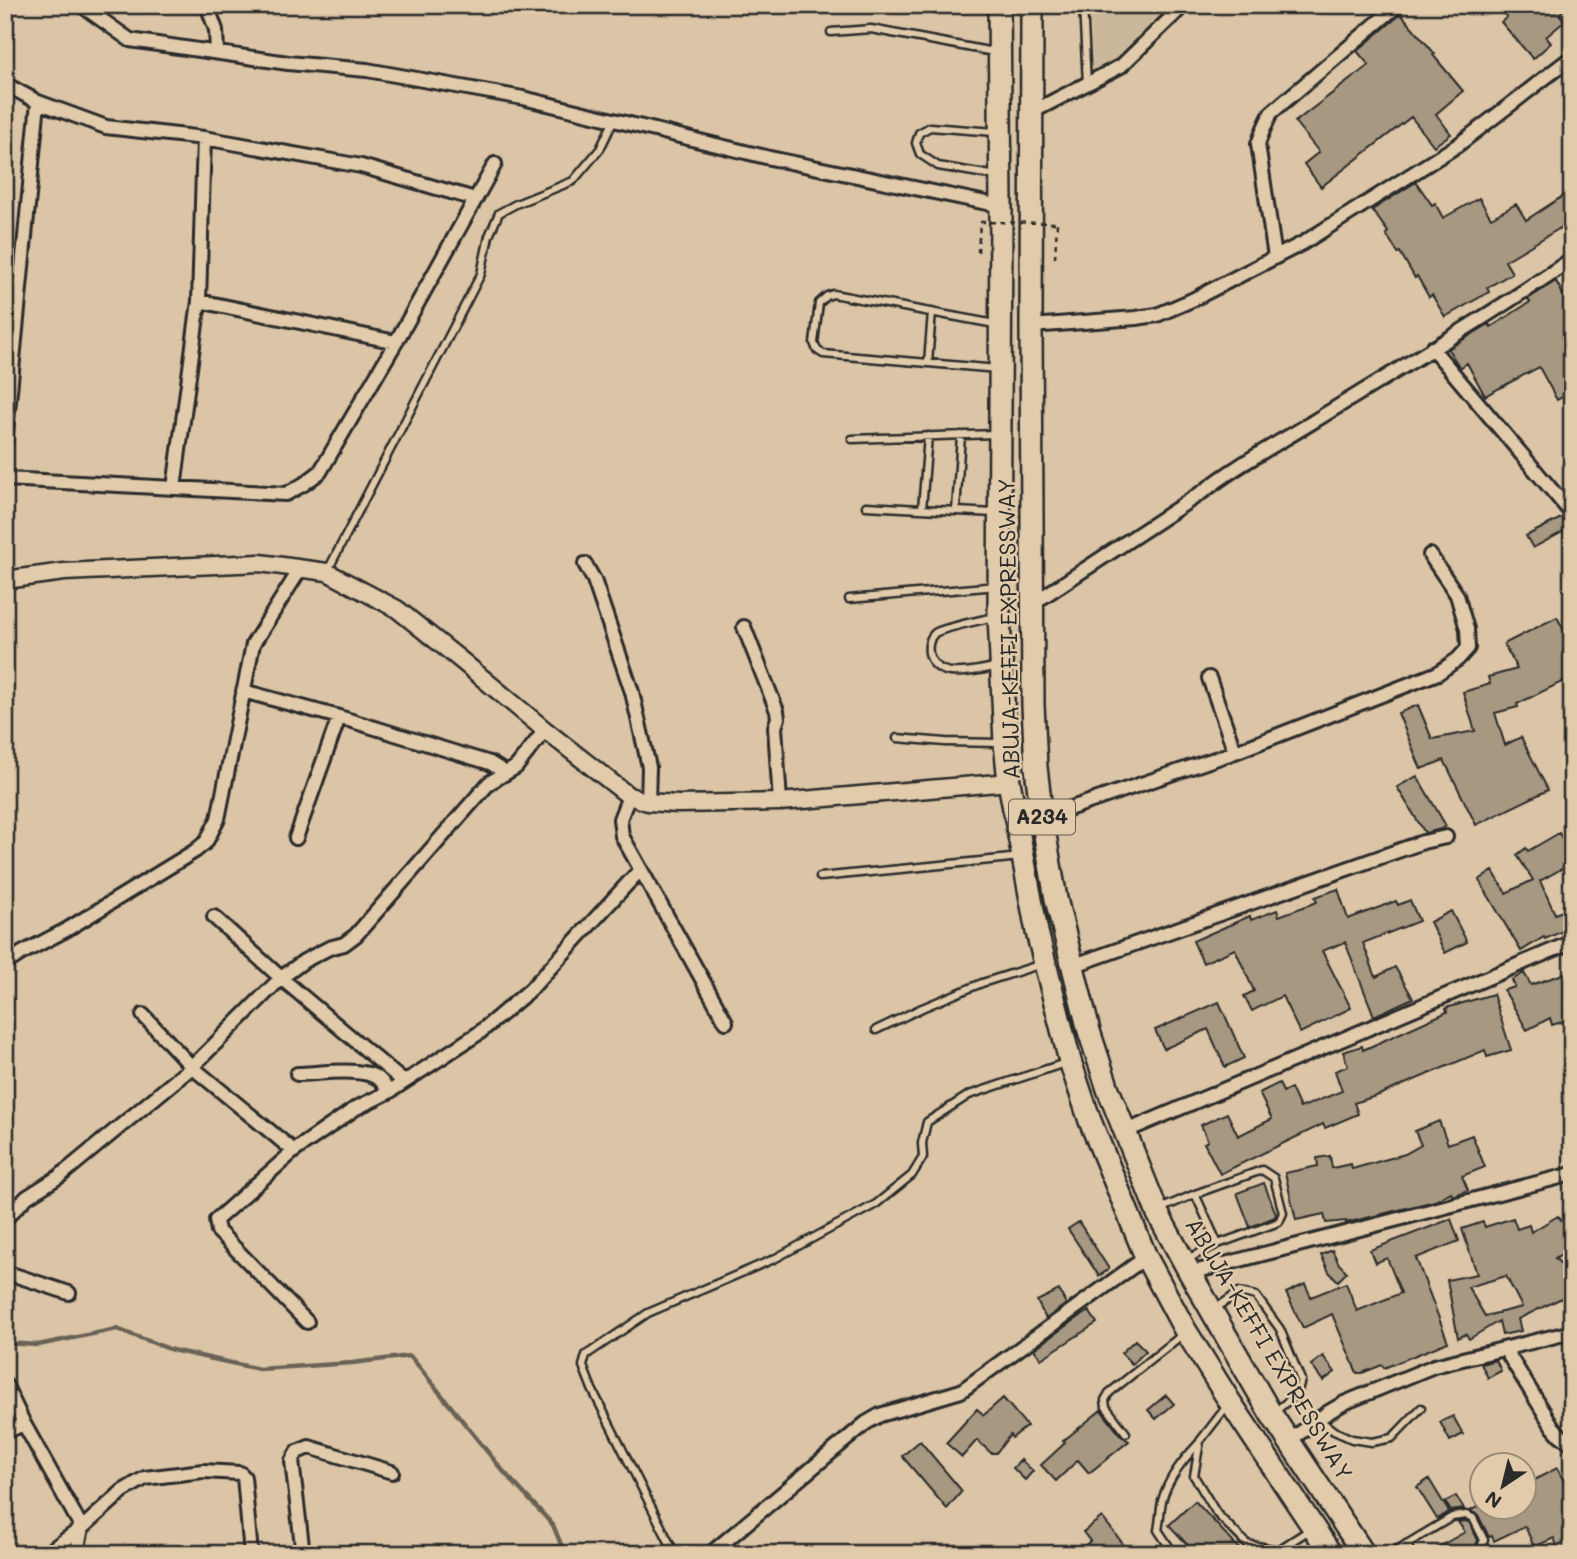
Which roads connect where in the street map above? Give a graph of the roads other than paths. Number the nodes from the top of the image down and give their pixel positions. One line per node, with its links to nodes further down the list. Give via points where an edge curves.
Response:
1 (81, 5): 9 (street, via 130,40)
2 (207, 5): 9 (street, via 216,30)
3 (999, 5): 10 (highway, ABUJA-KEFFI EXPRESSWAY / A234)
4 (1032, 5): 15 (highway, ABUJA-KEFFI EXPRESSWAY / A234)
5 (1083, 5): 12 (lane)
6 (1184, 5): 12 (street, via 1121,66)
7 (1398, 5): 23 (street, via 1271,113 1258,144)
8 (831, 32): 10 (lane, via 871,29)
9 (217, 52): 16 (street, via 367,70 523,98)
10 (1000, 53): 17 (highway, ABUJA-KEFFI EXPRESSWAY / A234)
11 (1572, 57): 23 (street, via 1458,145)
12 (1087, 84): 15 (street)
13 (5, 85): 14 (street)
14 (38, 102): 18 (street, via 106,127); 26 (street)
15 (1032, 113): 30 (highway, ABUJA-KEFFI EXPRESSWAY / A234)
16 (614, 120): 22 (street); 50 (lane, via 600,149 573,181 499,213 481,274)
17 (1000, 132): 20 (highway, ABUJA-KEFFI EXPRESSWAY / A234); 20 (lane, via 930,127 919,133 916,143 920,154 938,166)
18 (204, 138): 21 (street, via 361,166); 27 (street)
19 (495, 164): 21 (street)
20 (1001, 177): 22 (highway, ABUJA-KEFFI EXPRESSWAY / A234)
21 (475, 199): 31 (street)
22 (1002, 206): 29 (highway, ABUJA-KEFFI EXPRESSWAY / A234)
23 (1275, 257): 30 (street, via 1157,315)
24 (1572, 259): 32 (street)
25 (5, 280): 26 (street)
26 (20, 288): 39 (street)
27 (199, 301): 31 (street); 41 (street)
28 (932, 312): 29 (lane); 33 (lane); 33 (lane, via 833,294 820,303 814,343 823,354)
29 (1001, 324): 34 (highway, ABUJA-KEFFI EXPRESSWAY / A234)
30 (1031, 326): 54 (highway, ABUJA-KEFFI EXPRESSWAY / A234)
31 (396, 342): 41 (street, via 320,472 304,484 286,494)
32 (1432, 348): 46 (street); 54 (street, via 1226,474)
33 (928, 363): 34 (lane)
34 (1000, 369): 35 (highway, ABUJA-KEFFI EXPRESSWAY / A234)
35 (1000, 433): 36 (lane); 45 (highway, ABUJA-KEFFI EXPRESSWAY / A234)
36 (961, 435): 37 (lane); 44 (lane)
37 (928, 436): 38 (lane); 43 (lane)
38 (852, 439)
39 (5, 443)
40 (5, 479): 41 (street)
41 (174, 488)
42 (866, 506): 43 (lane)
43 (922, 509): 44 (lane)
44 (956, 511): 45 (lane)
45 (1000, 513): 52 (highway, ABUJA-KEFFI EXPRESSWAY / A234)
46 (1572, 514)
47 (1430, 555): 64 (street, via 1457,595 1467,629 1468,648 1458,659 1438,673)
48 (585, 564): 68 (street, via 632,692 649,767)
49 (301, 568): 50 (street); 51 (street, via 260,563 64,572); 59 (street, via 253,645)
50 (327, 572): 61 (street, via 397,609)
51 (5, 580)
52 (999, 585): 53 (lane); 55 (highway, ABUJA-KEFFI EXPRESSWAY / A234)
53 (849, 599)
54 (1032, 604): 70 (highway, ABUJA-KEFFI EXPRESSWAY / A234, via 1032,705)
55 (999, 615): 57 (highway, ABUJA-KEFFI EXPRESSWAY / A234); 57 (lane, via 935,633 928,651 933,664 951,673)
56 (744, 627): 69 (street, via 777,711)
57 (1002, 666): 63 (highway, ABUJA-KEFFI EXPRESSWAY / A234)
58 (1209, 678): 64 (street)
59 (243, 691): 60 (street); 78 (street, via 218,819 206,842)
60 (338, 717): 65 (street, via 490,763); 72 (street)
61 (545, 730): 65 (street); 67 (street)
62 (897, 738): 63 (lane)
63 (1005, 743): 66 (highway, ABUJA-KEFFI EXPRESSWAY / A234)
64 (1235, 752): 70 (street)
65 (506, 773): 81 (street, via 489,783 356,935)
66 (1009, 782): 69 (street); 73 (highway, ABUJA-KEFFI EXPRESSWAY / A234)
67 (629, 796): 68 (street); 74 (street, via 620,819 622,836)
68 (648, 802): 69 (street)
69 (780, 803)
70 (1042, 818): 80 (highway, ABUJA-KEFFI EXPRESSWAY / A234)
71 (1446, 837): 80 (street)
72 (296, 838)
73 (1023, 857): 75 (lane); 79 (highway, ABUJA-KEFFI EXPRESSWAY / A234)
74 (640, 870): 83 (street); 88 (street, via 530,990 479,1033)
75 (820, 877)
76 (214, 916): 81 (street)
77 (1572, 942): 90 (street)
78 (5, 964)
79 (1044, 964): 84 (lane, via 982,983); 85 (highway, ABUJA-KEFFI EXPRESSWAY / A234)
80 (1072, 966): 90 (highway, ABUJA-KEFFI EXPRESSWAY / A234)
81 (281, 978): 86 (street); 88 (street)
82 (143, 1015): 86 (street)
83 (726, 1022)
84 (876, 1030)
85 (1070, 1061): 97 (highway, ABUJA-KEFFI EXPRESSWAY / A234); 126 (lane, via 969,1095 927,1122 923,1157 912,1175 876,1203 774,1259 648,1313 586,1355 583,1366 592,1389)
86 (192, 1067): 91 (street); 95 (street)
87 (296, 1074): 89 (street, via 369,1074)
88 (404, 1082): 89 (street)
89 (389, 1092): 91 (street, via 356,1108)
90 (1124, 1132): 94 (highway, ABUJA-KEFFI EXPRESSWAY / A234)
91 (294, 1151): 102 (street, via 216,1220 218,1231)
92 (1572, 1174): 98 (street)
93 (1195, 1194): 94 (lane); 96 (lane); 96 (lane, via 1262,1170 1274,1178 1283,1213 1279,1222)
94 (1158, 1210): 98 (highway, ABUJA-KEFFI EXPRESSWAY / A234)
95 (5, 1219)
96 (1218, 1244): 98 (lane)
97 (1146, 1257): 103 (highway, ABUJA-KEFFI EXPRESSWAY / A234); 127 (street, via 961,1391 866,1423)
98 (1187, 1267): 101 (highway, ABUJA-KEFFI EXPRESSWAY / A234)
99 (5, 1272): 100 (street)
100 (69, 1293)
101 (1211, 1312): 109 (highway, ABUJA-KEFFI EXPRESSWAY / A234); 109 (lane, via 1239,1292 1256,1296 1280,1329 1301,1380 1297,1394)
102 (307, 1322)
103 (1186, 1331): 107 (highway, ABUJA-KEFFI EXPRESSWAY / A234); 113 (lane, via 1105,1400)
104 (1572, 1332): 105 (street)
105 (1505, 1349): 110 (street, via 1434,1366 1344,1403); 116 (street, via 1553,1427)
106 (5, 1384): 111 (street)
107 (1230, 1402): 114 (lane); 119 (highway, ABUJA-KEFFI EXPRESSWAY / A234)
108 (1421, 1408): 110 (lane, via 1392,1438 1372,1442 1352,1439)
109 (1271, 1414): 115 (highway, ABUJA-KEFFI EXPRESSWAY / A234)
110 (1318, 1419): 115 (street)
111 (24, 1424): 112 (street); 118 (street)
112 (5, 1432)
113 (1126, 1433)
114 (1200, 1441): 120 (lane, via 1194,1476 1216,1514 1247,1544 1278,1550); 128 (lane, via 1180,1464 1162,1502 1158,1530)
115 (1289, 1441): 131 (highway, ABUJA-KEFFI EXPRESSWAY / A234)
116 (1572, 1444)
117 (392, 1472): 125 (street, via 309,1447 297,1452 292,1461)
118 (82, 1528): 122 (street); 123 (street, via 78,1547); 124 (street, via 145,1478 203,1471 240,1473)
119 (1312, 1528): 120 (lane); 130 (highway, ABUJA-KEFFI EXPRESSWAY / A234)
120 (1292, 1541): 129 (lane)
121 (1406, 1544): 132 (lane); 133 (lane); 134 (lane, via 1452,1517 1466,1515 1473,1518 1483,1540)
122 (45, 1554)
123 (83, 1554)
124 (251, 1554)
125 (303, 1554)
126 (675, 1554)
127 (710, 1554)
128 (1174, 1554)
129 (1285, 1554)
130 (1331, 1554)
131 (1364, 1554)
132 (1390, 1554)
133 (1412, 1554)
134 (1474, 1554)

